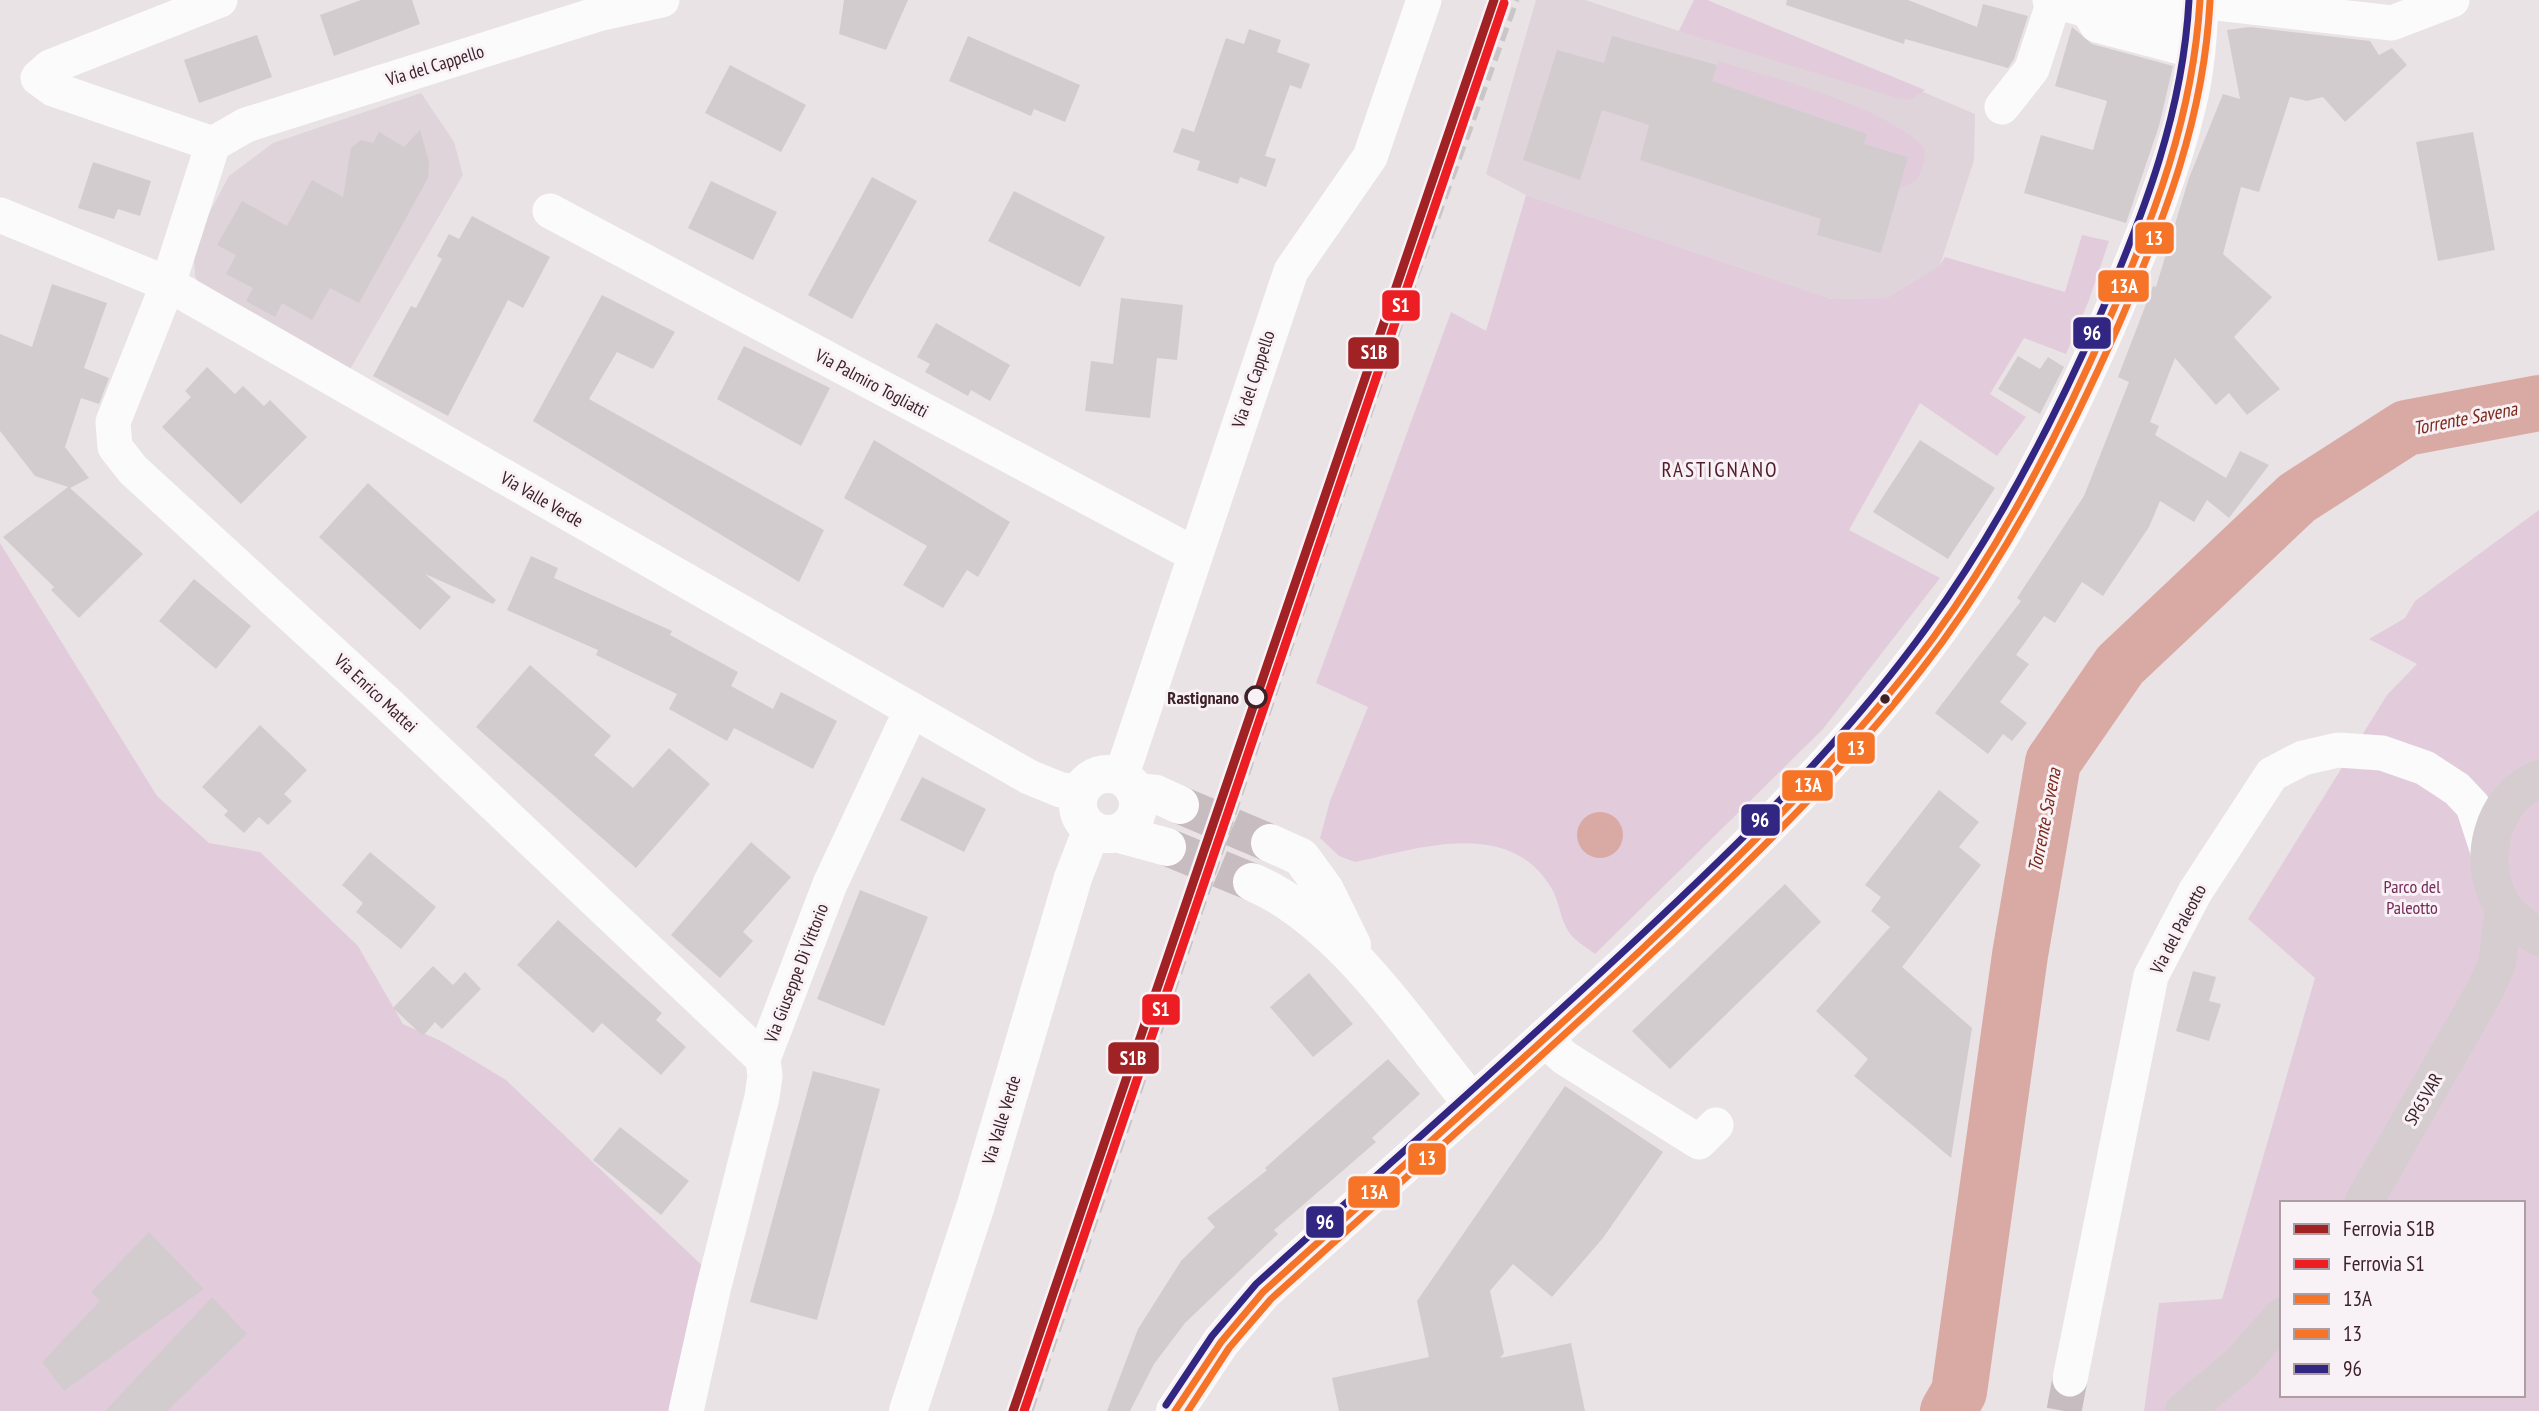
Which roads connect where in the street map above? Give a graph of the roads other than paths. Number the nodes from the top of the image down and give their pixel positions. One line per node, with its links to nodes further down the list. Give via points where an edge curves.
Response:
1 (220, 0): 8 (street, via 50,67 38,78 53,89)
2 (662, 0): 8 (street, Via del Cappello, via 598,14 246,125)
3 (1424, 0): 12 (street, Via del Cappello, via 1370,157 1291,271)
4 (2452, 0): 6 (street, via 2392,23)
5 (2052, 1): 6 (street, via 2088,10 2097,24); 7 (street, via 2032,69)
6 (2199, 16): 29 (main road, via 2187,109 2133,264 2095,355 2035,472 1965,592 1822,772)
7 (2001, 107)
8 (213, 144): 11 (street)
9 (550, 211): 12 (street, Via Palmiro Togliatti)
10 (0, 215): 11 (street, Via Valle Verde)
11 (168, 284): 13 (street, Via Valle Verde); 30 (street, Via Enrico Mattei, via 113,422 115,447 133,470)
12 (1194, 554): 15 (street, Via del Cappello)
13 (911, 711): 17 (street, Via Valle Verde, via 1035,780); 30 (street, Via Giuseppe Di Vittorio, via 830,884)
14 (2534, 781): 16 (street, via 2498,790); 22 (main road, via 2507,803)
15 (1128, 784): 17 (main road, via 1101,775); 18 (main road); 19 (main road, Via Valle Verde, via 1137,812 1125,828)
16 (2458, 789): 22 (street, Via del Paleotto, via 2473,806); 35 (street, Via del Paleotto, via 2425,768 2382,753 2338,750 2303,758 2272,774 2251,802 2195,892 2151,976)
17 (1080, 792): 19 (main road, via 1081,817)
18 (1180, 805)
19 (1104, 831): 21 (main road); 37 (main road, Via Valle Verde, via 1073,878 976,1205)
20 (1270, 842): 27 (main road, via 1301,857 1325,890)
21 (1167, 847)
22 (2488, 852): 24 (main road, via 2490,875)
23 (1252, 882): 27 (main road, via 1277,893 1313,920)
24 (2504, 908): 25 (main road); 28 (main road, SP65VAR, via 2497,964)
25 (2539, 937)
26 (2539, 956): 28 (main road)
27 (1365, 973): 31 (main road)
28 (2483, 994): 33 (main road, SP65VAR)
29 (1544, 1039): 31 (main road); 32 (street, via 1564,1058 1699,1142)
30 (763, 1059): 36 (street, Via Giuseppe Di Vittorio, via 762,1097)
31 (1472, 1103): 38 (main road, via 1263,1292)
32 (1716, 1125)
33 (2364, 1201)
34 (2280, 1319): 39 (main road, via 2240,1364)
35 (2070, 1380)
36 (686, 1411)
37 (908, 1411)
38 (1175, 1411)
39 (2184, 1411)

